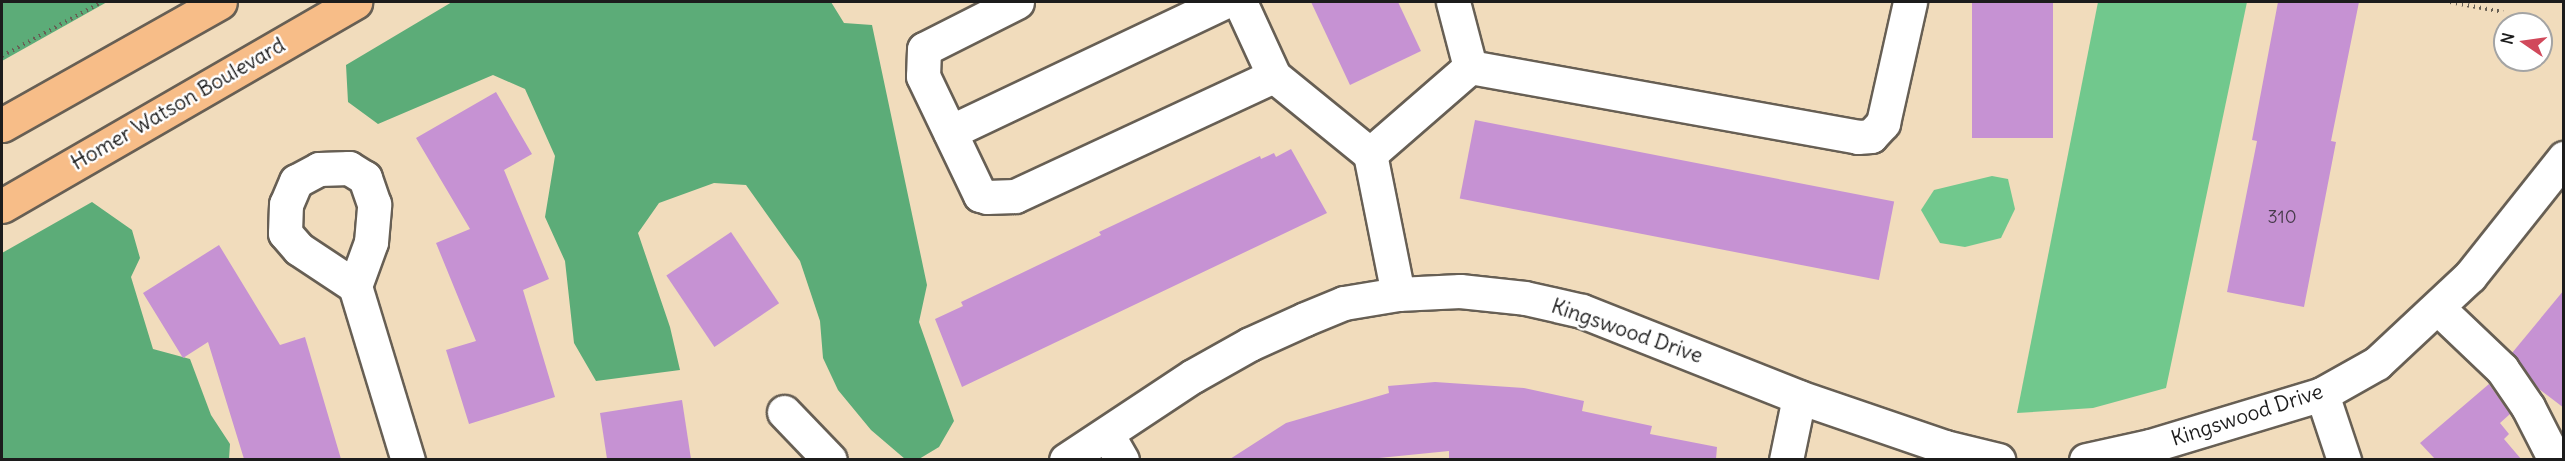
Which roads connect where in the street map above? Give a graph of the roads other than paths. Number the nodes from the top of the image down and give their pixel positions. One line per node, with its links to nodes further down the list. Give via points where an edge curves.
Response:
1 (220, 2): 10 (main road)
2 (355, 2): 14 (main road, Homer Watson Boulevard)
3 (1017, 2): 11 (street, via 924,49 923,76)
4 (1224, 2): 11 (street)
5 (1240, 2): 9 (street)
6 (1453, 2): 8 (street)
7 (1910, 2): 8 (street, via 1883,123 1871,136 1858,137)
8 (1470, 67): 12 (street)
9 (1274, 76): 11 (street, via 1016,196 1000,199 980,195); 12 (street)
10 (2, 125)
11 (950, 132)
12 (1370, 154): 16 (street)
13 (2564, 158): 17 (street, Kingswood Drive)
14 (2, 206)
15 (355, 286): 23 (street)
16 (1398, 294): 19 (street, Kingswood Drive, via 1460,291 1526,298 1582,311); 21 (street, Kingswood Drive, via 1344,303 1250,344)
17 (2439, 309): 18 (street, Kingswood Drive, via 2377,363); 22 (street, via 2502,369)
18 (2322, 394): 28 (street, Kingswood Drive, via 2150,446); 29 (street)
19 (1799, 397): 26 (street); 27 (street, Kingswood Drive, via 1945,447)
20 (784, 412): 24 (street)
21 (1114, 447): 25 (street, Kingswood Drive)
22 (2557, 457)
23 (408, 459)
24 (830, 459)
25 (1066, 459)
26 (1786, 459)
27 (1998, 459)
28 (2086, 459)
29 (2344, 459)

